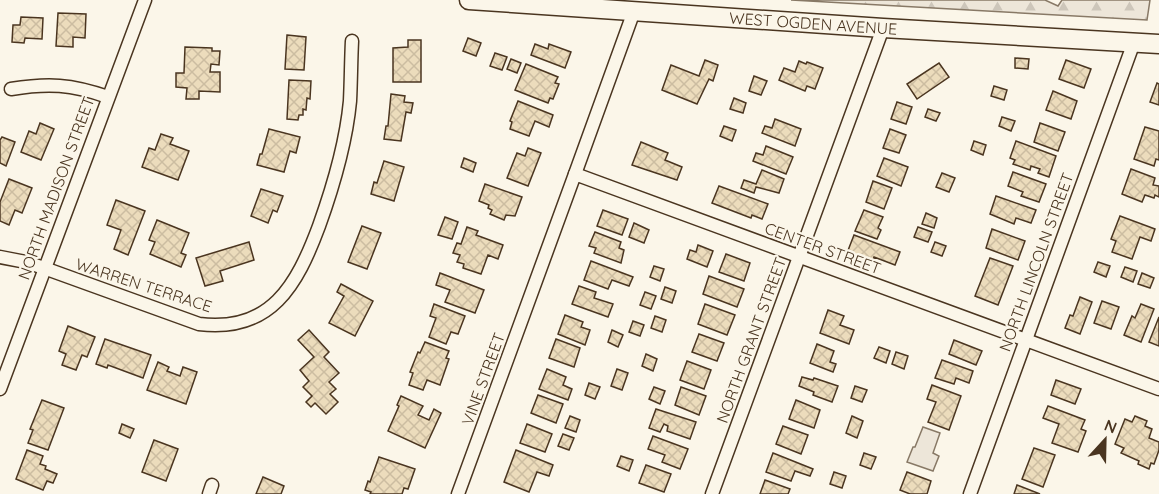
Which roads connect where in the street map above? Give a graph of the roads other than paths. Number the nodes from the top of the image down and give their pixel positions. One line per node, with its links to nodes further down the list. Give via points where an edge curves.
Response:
1 (145, 0): 9 (street, NORTH MADISON STREET)
2 (469, 0): 3 (main road, WEST OGDEN AVENUE)
3 (634, 10): 4 (main road, WEST OGDEN AVENUE); 10 (street)
4 (883, 28): 6 (main road, WEST OGDEN AVENUE); 12 (street, NORTH GRANT STREET)
5 (352, 41): 13 (street, WARREN TERRACE, via 346,130 327,203 297,278 270,307 237,323 200,324)
6 (1134, 42): 7 (main road, WEST OGDEN AVENUE); 14 (street, NORTH LINCOLN STREET)
7 (1159, 44)
8 (11, 89): 9 (street, via 42,84 69,86)
9 (108, 97): 13 (street, NORTH MADISON STREET)
10 (575, 174): 12 (street, CENTER STREET); 17 (street, VINE STREET)
11 (0, 257): 13 (street, WARREN TERRACE)
12 (799, 257): 14 (street, CENTER STREET); 18 (street, NORTH GRANT STREET)
13 (44, 268): 15 (street, NORTH MADISON STREET)
14 (1025, 340): 16 (street, CENTER STREET); 19 (street, NORTH LINCOLN STREET)
15 (0, 389)
16 (1159, 389)
17 (458, 494)
18 (712, 494)
19 (970, 494)

